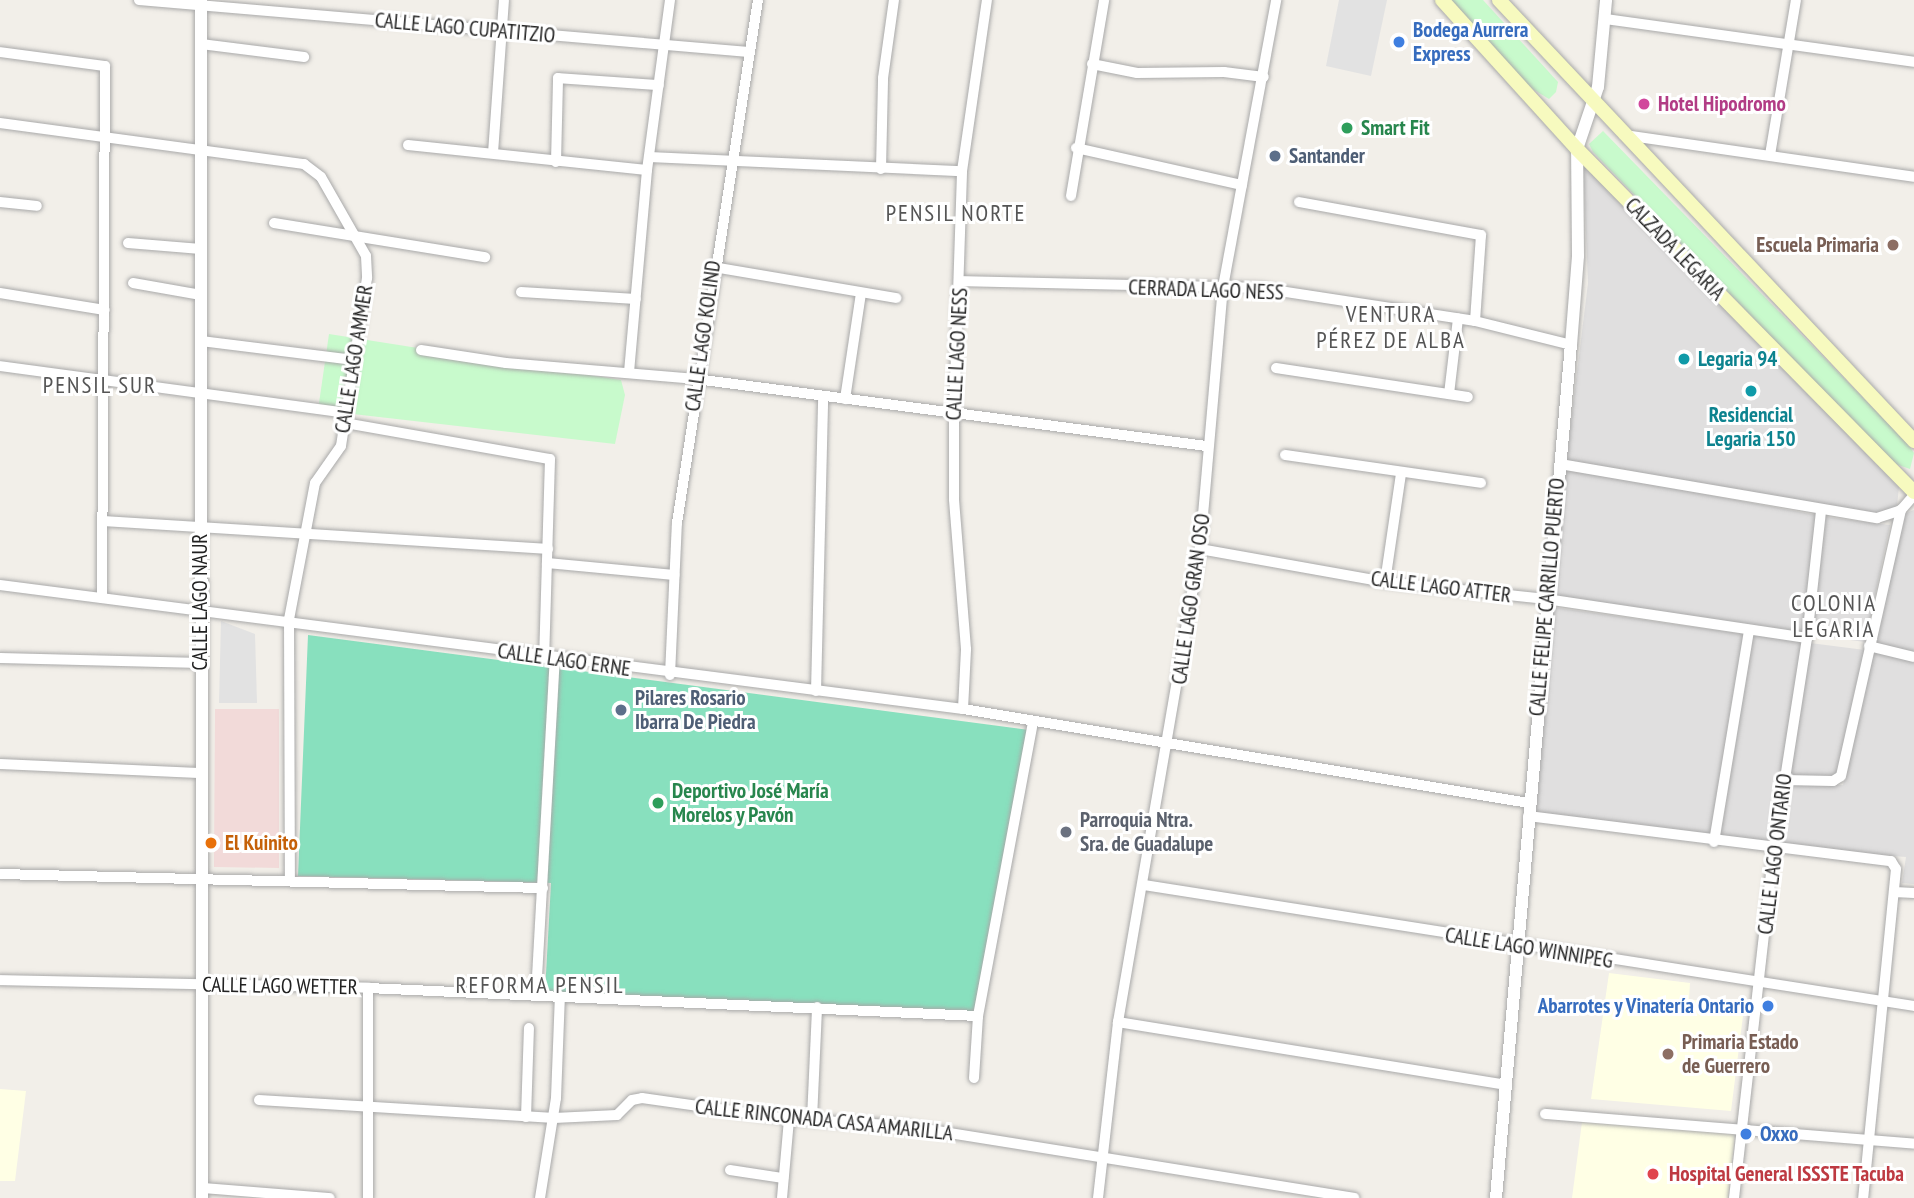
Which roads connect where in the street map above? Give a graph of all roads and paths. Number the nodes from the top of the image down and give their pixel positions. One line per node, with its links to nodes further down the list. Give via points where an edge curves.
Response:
1 (139, 0): 13 (street, CALLE LAGO CUPATITZIO)
2 (504, 0): 15 (street)
3 (670, 0): 17 (street)
4 (758, 0): 20 (street, CALLE LAGO KOLIND)
5 (894, 0): 39 (street, via 883,78)
6 (988, 0): 41 (street, CALLE LAGO NESS)
7 (1104, 0): 23 (street)
8 (1276, 0): 24 (street, CALLE LAGO GRAN OSO)
9 (1442, 0): 33 (main road, CALZADA LEGARIA)
10 (1499, 0): 26 (main road, CALZADA LEGARIA)
11 (1606, 0): 14 (street, CALLE FELIPE CARRILLO PUERTO)
12 (1796, 0): 18 (street)
13 (201, 3): 15 (street, CALLE LAGO CUPATITZIO); 16 (street, CALLE LAGO NAUR)
14 (1605, 19): 18 (street); 26 (street, CALLE FELIPE CARRILLO PUERTO)
15 (501, 32): 17 (street, CALLE LAGO CUPATITZIO); 34 (street)
16 (201, 44): 21 (street); 31 (street, CALLE LAGO NAUR)
17 (663, 44): 20 (street, CALLE LAGO CUPATITZIO); 25 (street)
18 (1788, 45): 22 (street); 35 (street)
19 (0, 52): 29 (street, via 105,66)
20 (749, 52): 38 (street, CALLE LAGO KOLIND)
21 (304, 57)
22 (1914, 62)
23 (1092, 64): 24 (street, via 1137,74 1224,72); 32 (street)
24 (1264, 77): 43 (street, CALLE LAGO GRAN OSO)
25 (659, 85): 36 (street); 37 (street, via 558,78)
26 (1593, 104): 28 (main road, CALZADA LEGARIA); 33 (street, CALLE FELIPE CARRILLO PUERTO)
27 (0, 123): 29 (street)
28 (1624, 135): 35 (street); 82 (main road, CALZADA LEGARIA)
29 (104, 136): 31 (street); 63 (street)
30 (408, 145): 34 (street)
31 (199, 147): 49 (street, CALLE LAGO AMMER, via 288,160 313,169); 51 (street, CALLE LAGO NAUR)
32 (1076, 148): 43 (street); 44 (street)
33 (1577, 149): 67 (street, CALLE FELIPE CARRILLO PUERTO, via 1578,256); 88 (main road, CALZADA LEGARIA)
34 (493, 153): 37 (street)
35 (1770, 155): 42 (street)
36 (649, 158): 38 (street); 40 (street)
37 (556, 162): 40 (street)
38 (731, 164): 39 (street); 53 (street, CALLE LAGO KOLIND)
39 (881, 169): 41 (street)
40 (647, 170): 62 (street)
41 (962, 171): 54 (street, CALLE LAGO NESS)
42 (1914, 177)
43 (1242, 184): 56 (street, CALLE LAGO GRAN OSO)
44 (1072, 196)
45 (0, 202): 47 (street)
46 (1299, 202): 65 (street, via 1481,234)
47 (37, 206)
48 (274, 223): 49 (street)
49 (356, 237): 52 (street); 69 (street, CALLE LAGO AMMER, via 368,266)
50 (128, 243): 51 (street)
51 (201, 248): 60 (street, CALLE LAGO NAUR)
52 (485, 257)
53 (713, 267): 59 (street); 73 (street, CALLE LAGO KOLIND)
54 (961, 281): 56 (street, CERRADA LAGO NESS); 80 (street, CALLE LAGO NESS)
55 (133, 283): 60 (street)
56 (1223, 287): 64 (street, CERRADA LAGO NESS); 83 (street, CALLE LAGO GRAN OSO)
57 (521, 292): 62 (street)
58 (0, 293): 63 (street)
59 (861, 293): 61 (street); 79 (street)
60 (201, 295): 66 (street, CALLE LAGO NAUR)
61 (896, 298)
62 (636, 299): 72 (street)
63 (105, 310): 74 (street)
64 (1458, 319): 65 (street, CERRADA LAGO NESS); 76 (street)
65 (1475, 321): 67 (street, CERRADA LAGO NESS)
66 (201, 341): 69 (street); 75 (street, CALLE LAGO NAUR)
67 (1571, 345): 85 (street, CALLE FELIPE CARRILLO PUERTO)
68 (421, 350): 72 (street, via 506,363)
69 (354, 360): 81 (street, CALLE LAGO AMMER)
70 (0, 366): 74 (street)
71 (1276, 368): 76 (street)
72 (629, 372): 73 (street)
73 (696, 379): 77 (street); 97 (street, CALLE LAGO KOLIND)
74 (106, 382): 75 (street); 91 (street)
75 (200, 393): 81 (street); 92 (street, CALLE LAGO NAUR)
76 (1449, 394): 78 (street)
77 (824, 396): 79 (street); 113 (street)
78 (1468, 397)
79 (845, 399): 80 (street)
80 (954, 414): 83 (street); 114 (street, CALLE LAGO NESS, via 954,499 966,649)
81 (345, 418): 93 (street, CALLE LAGO AMMER, via 338,454 315,483); 94 (street, via 550,458)
82 (1914, 441)
83 (1206, 446): 95 (street, CALLE LAGO GRAN OSO)
84 (1285, 455): 86 (street)
85 (1560, 464): 90 (street); 101 (street, CALLE FELIPE CARRILLO PUERTO)
86 (1401, 473): 87 (street); 98 (street)
87 (1481, 482)
88 (1914, 494): 89 (street)
89 (1901, 510): 90 (street, via 1877,518); 106 (street)
90 (1821, 512): 105 (street, CALLE LAGO ONTARIO)
91 (104, 521): 92 (street); 100 (street)
92 (200, 531): 93 (street); 102 (street, CALLE LAGO NAUR)
93 (303, 536): 94 (street); 103 (street, CALLE LAGO AMMER)
94 (548, 549): 96 (street)
95 (1200, 549): 98 (street, CALLE LAGO ATTER); 116 (street, CALLE LAGO GRAN OSO)
96 (547, 564): 97 (street); 109 (street)
97 (674, 575): 112 (street, CALLE LAGO KOLIND)
98 (1385, 582): 101 (street, CALLE LAGO ATTER)
99 (0, 584): 100 (street, CALLE LAGO ERNE)
100 (102, 598): 102 (street, CALLE LAGO ERNE)
101 (1546, 599): 104 (street, CALLE LAGO ATTER); 120 (street, CALLE FELIPE CARRILLO PUERTO)
102 (201, 610): 103 (street, CALLE LAGO ERNE); 111 (street, CALLE LAGO NAUR)
103 (289, 619): 109 (street, CALLE LAGO ERNE); 125 (street, CALLE LAGO AMMER)
104 (1749, 630): 105 (street, CALLE LAGO ATTER); 121 (street)
105 (1807, 638): 119 (street, CALLE LAGO ONTARIO)
106 (1869, 646): 108 (street); 119 (street, via 1841,776 1833,781)
107 (0, 657): 111 (street)
108 (1914, 657)
109 (544, 658): 110 (street, CALLE LAGO ERNE)
110 (555, 660): 112 (street, CALLE LAGO ERNE); 127 (street)
111 (201, 663): 118 (street, CALLE LAGO NAUR)
112 (670, 674): 113 (street, CALLE LAGO ERNE)
113 (816, 691): 114 (street, CALLE LAGO ERNE)
114 (963, 709): 115 (street, CALLE LAGO ERNE)
115 (1033, 722): 116 (street, CALLE LAGO ERNE); 140 (street)
116 (1169, 746): 120 (street, CALLE LAGO ERNE); 126 (street, CALLE LAGO GRAN OSO)
117 (0, 764): 118 (street)
118 (199, 772): 124 (street, CALLE LAGO NAUR)
119 (1784, 780): 122 (street, CALLE LAGO ONTARIO)
120 (1528, 809): 121 (street, CALLE LAGO ERNE); 130 (street, CALLE FELIPE CARRILLO PUERTO)
121 (1714, 842): 122 (street, CALLE LAGO ERNE)
122 (1774, 849): 128 (street, CALLE LAGO ERNE, via 1891,861 1896,869); 133 (street, CALLE LAGO ONTARIO)
123 (0, 874): 124 (street)
124 (200, 878): 125 (street); 132 (street, CALLE LAGO NAUR)
125 (290, 879): 127 (street)
126 (1144, 885): 130 (street, CALLE LAGO WINNIPEG); 141 (street, CALLE LAGO GRAN OSO)
127 (543, 888): 135 (street)
128 (1894, 892): 129 (street); 137 (street)
129 (1914, 893)
130 (1518, 947): 133 (street, CALLE LAGO WINNIPEG); 144 (street, CALLE FELIPE CARRILLO PUERTO)
131 (0, 980): 132 (street, CALLE LAGO WETTER)
132 (201, 984): 134 (street, CALLE LAGO WETTER); 158 (street, CALLE LAGO NAUR)
133 (1758, 984): 137 (street, CALLE LAGO WINNIPEG); 152 (street, CALLE LAGO ONTARIO)
134 (368, 988): 135 (street, CALLE LAGO WETTER); 146 (street)
135 (536, 995): 136 (street, CALLE LAGO WETTER)
136 (560, 996): 139 (street, CALLE LAGO WETTER); 149 (street)
137 (1883, 1002): 138 (street, CALLE LAGO WINNIPEG); 153 (street)
138 (1914, 1006)
139 (817, 1007): 140 (street, CALLE LAGO WETTER); 151 (street)
140 (978, 1016): 143 (street)
141 (1118, 1022): 144 (street); 155 (street, CALLE LAGO GRAN OSO)
142 (529, 1028): 148 (street)
143 (974, 1078)
144 (1505, 1085): 166 (street, CALLE FELIPE CARRILLO PUERTO)
145 (260, 1100): 146 (street, CALLE RINCONADA CASA AMARILLA)
146 (369, 1107): 148 (street, CALLE RINCONADA CASA AMARILLA); 161 (street)
147 (1545, 1114): 152 (street)
148 (526, 1116): 149 (street, CALLE RINCONADA CASA AMARILLA)
149 (554, 1118): 150 (street, CALLE RINCONADA CASA AMARILLA, via 617,1115 632,1100 642,1098); 162 (street)
150 (789, 1119): 151 (street, CALLE RINCONADA CASA AMARILLA); 157 (street)
151 (812, 1119): 155 (street, CALLE RINCONADA CASA AMARILLA, via 906,1126)
152 (1741, 1129): 153 (street); 167 (street, CALLE LAGO ONTARIO)
153 (1869, 1140): 154 (street); 168 (street)
154 (1914, 1144)
155 (1100, 1159): 159 (street, CALLE RINCONADA CASA AMARILLA); 164 (street, CALLE LAGO GRAN OSO)
156 (730, 1170): 157 (street)
157 (783, 1178): 163 (street)
158 (202, 1193): 160 (street)
159 (1304, 1195): 165 (street, CALLE RINCONADA CASA AMARILLA)
160 (331, 1198)
161 (368, 1198)
162 (540, 1198)
163 (782, 1198)
164 (1098, 1198)
165 (1354, 1198)
166 (1496, 1198)
167 (1734, 1198)
168 (1863, 1198)

